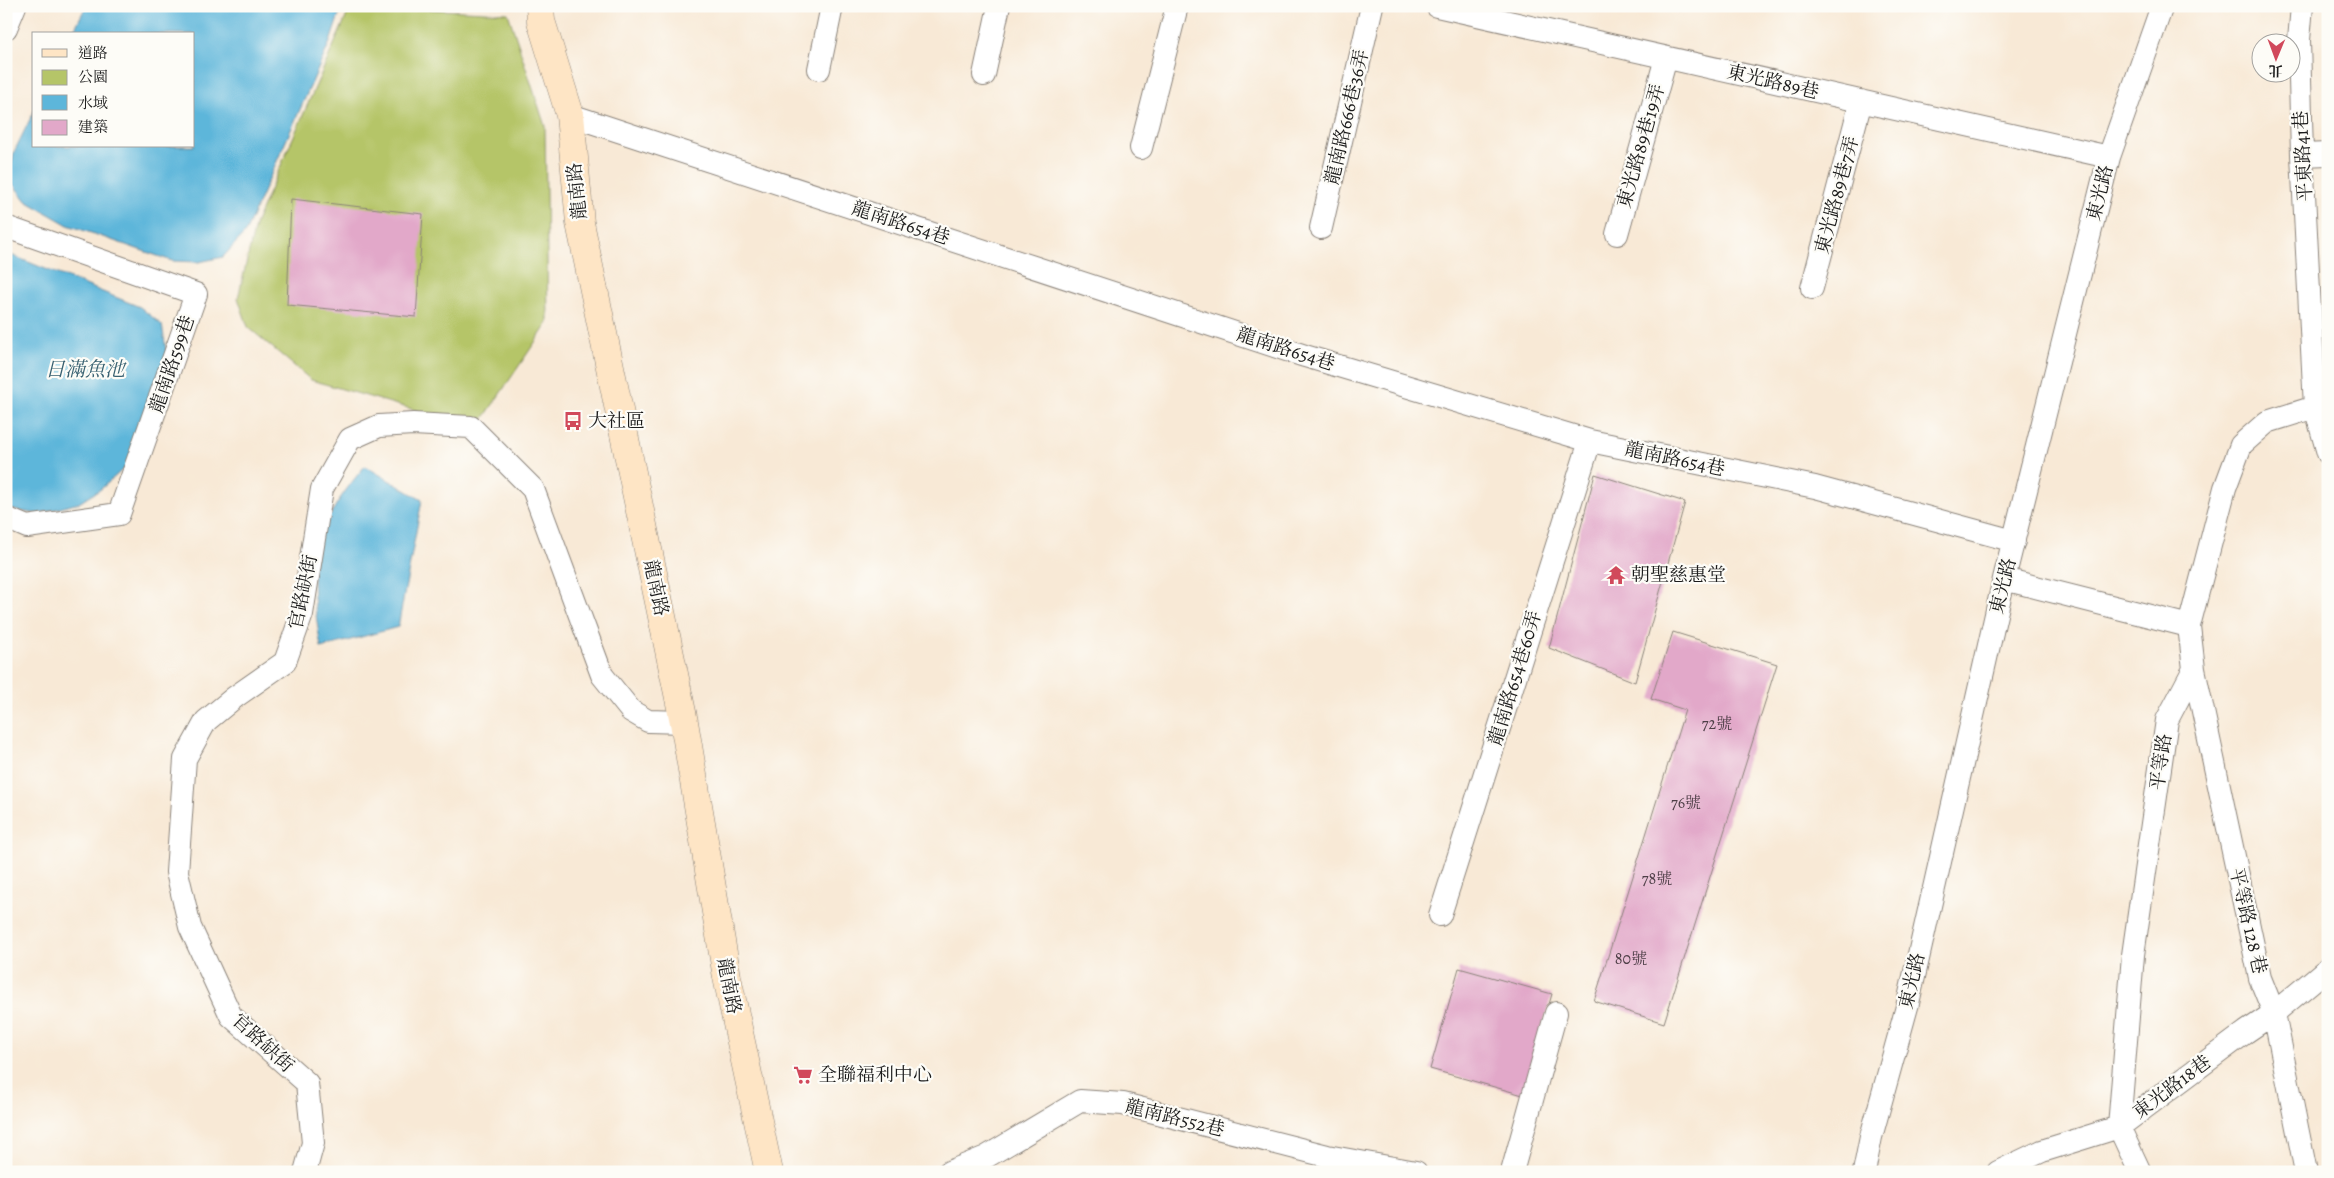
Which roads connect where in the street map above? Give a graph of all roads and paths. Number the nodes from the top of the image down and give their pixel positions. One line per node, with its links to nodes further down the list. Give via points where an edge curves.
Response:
1 (15, 6): 10 (lane)
2 (540, 6): 15 (main road, 龍南路, via 540,21)
3 (832, 6): 12 (lane)
4 (999, 6): 13 (lane)
5 (1177, 6): 16 (lane)
6 (1372, 6): 21 (lane, 龍南路666巷36弄)
7 (1437, 6): 11 (lane, 東光路89巷)
8 (2162, 6): 19 (lane, 東光路)
9 (2302, 6): 18 (lane, 平東路41巷, via 2299,40)
10 (6, 28)
11 (1666, 58): 14 (lane, 東光路89巷); 22 (lane, 東光路89巷19弄)
12 (819, 69)
13 (984, 75)
14 (1861, 101): 19 (lane, 東光路89巷); 23 (lane, 東光路89巷7弄)
15 (570, 115): 26 (lane, 龍南路654巷, via 1305,356); 33 (main road, 龍南路, via 580,222)
16 (1141, 148)
17 (2328, 154): 18 (lane)
18 (2302, 155): 24 (lane, 平東路41巷)
19 (2108, 157): 29 (lane, 東光路)
20 (6, 227): 28 (lane, 龍南路599巷, via 196,294 119,514 26,527)
21 (1321, 228)
22 (1617, 234)
23 (1812, 288)
24 (2319, 313): 25 (lane, 平東路41巷)
25 (2315, 407): 27 (lane, 平東路41巷); 31 (lane, via 2267,422 2241,445 2225,488)
26 (1590, 441): 29 (lane, 龍南路654巷, via 1815,487); 34 (lane, 龍南路654巷60弄)
27 (2328, 453)
28 (6, 518)
29 (2014, 541): 30 (lane, 東光路)
30 (2004, 580): 31 (lane); 45 (lane, 東光路, via 1908,1003)
31 (2189, 626): 32 (lane)
32 (2194, 670): 37 (lane, 平等路 128 巷, via 2260,978); 38 (lane, 平等路, via 2167,720 2133,955)
33 (684, 722): 40 (lane, 官路缺街, via 648,722 631,712 602,675 533,489 472,427 379,426 350,439 322,489 302,614 285,662 206,721 185,759 177,872 190,927 231,1016 307,1083 313,1143); 41 (main road, 龍南路, via 727,977)
34 (1440, 915)
35 (2328, 968): 37 (lane, 東光路18巷)
36 (1556, 1013): 44 (lane)
37 (2274, 1013): 38 (lane, 東光路18巷); 48 (lane, 平等路 128 巷)
38 (2119, 1127): 46 (lane, 東光路18巷, via 2042,1151); 47 (lane, 平等路)
39 (1326, 1164): 42 (lane, 龍南路552巷, via 1124,1104 1080,1101 986,1156); 43 (lane, 龍南路552巷)
40 (305, 1172)
41 (769, 1172)
42 (949, 1172)
43 (1416, 1172)
44 (1512, 1172)
45 (1864, 1172)
46 (1998, 1172)
47 (2140, 1172)
48 (2306, 1172)

